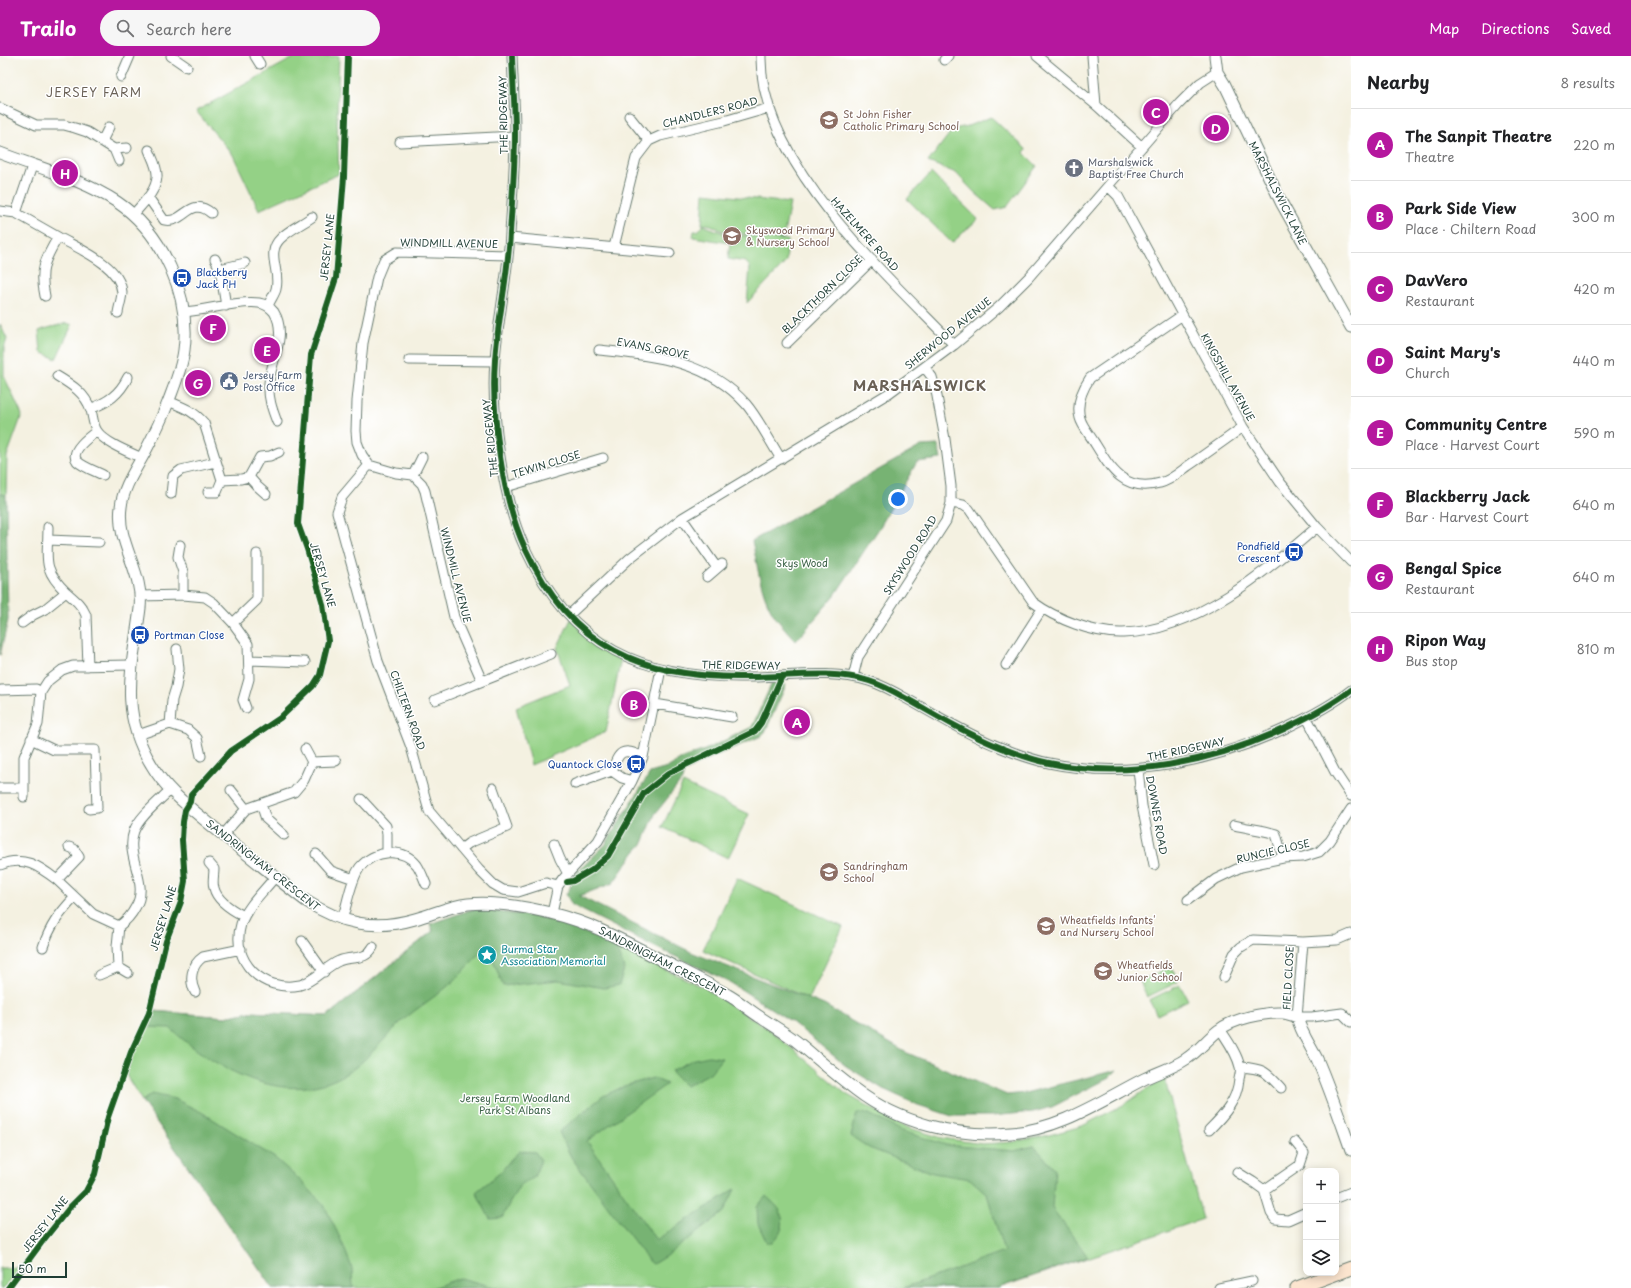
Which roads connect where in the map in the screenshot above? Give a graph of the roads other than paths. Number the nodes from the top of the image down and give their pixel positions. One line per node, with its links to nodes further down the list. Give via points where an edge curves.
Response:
1 (130, 56): 12 (street)
2 (171, 56): 10 (street)
3 (254, 56): 9 (street)
4 (512, 56): 18 (street, THE RIDGEWAY)
5 (761, 56): 15 (street, HAZELMERE ROAD)
6 (1037, 56): 13 (street)
7 (1092, 56): 13 (street)
8 (1215, 56): 11 (street, MARSHALSWICK LANE)
9 (260, 64)
10 (187, 67)
11 (1217, 72): 22 (street, SHERWOOD AVENUE, via 1193,89); 51 (street, MARSHALSWICK LANE, via 1281,202)
12 (121, 77)
13 (1096, 105): 22 (street)
14 (0, 108): 19 (street, via 36,125 64,125 87,132)
15 (769, 108): 21 (street, CHANDLERS ROAD, via 724,122 660,136); 42 (street, HAZELMERE ROAD, via 789,154 801,173 830,214)
16 (629, 116): 21 (street)
17 (109, 127): 19 (street)
18 (515, 136): 20 (street); 37 (street, THE RIDGEWAY)
19 (102, 141): 24 (street)
20 (400, 142)
21 (649, 142): 38 (street, CHANDLERS ROAD, via 636,158)
22 (1142, 147): 29 (street, SHERWOOD AVENUE)
23 (127, 148): 24 (street)
24 (114, 149): 27 (street)
25 (148, 150): 30 (street, via 156,167 157,177)
26 (0, 153): 28 (street, SANDRINGHAM CRESCENT)
27 (119, 161)
28 (32, 166): 32 (street); 34 (street, SANDRINGHAM CRESCENT, via 91,188)
29 (1108, 187): 50 (street, KINGSHILL AVENUE, via 1118,196); 53 (street, SHERWOOD AVENUE, via 999,307)
30 (148, 197): 33 (street, via 164,220 175,219 196,206 204,207); 34 (street)
31 (0, 211): 32 (street)
32 (16, 213): 36 (street)
33 (211, 213)
34 (133, 215): 48 (street, SANDRINGHAM CRESCENT, via 154,238 168,260 179,290)
35 (312, 217): 47 (street, via 281,237 275,244 273,252 277,282)
36 (58, 237): 45 (street, via 43,263); 49 (street, via 113,270 122,292)
37 (510, 238): 38 (street); 40 (street, THE RIDGEWAY)
38 (614, 247): 39 (street)
39 (670, 253)
40 (508, 255): 56 (street, THE RIDGEWAY); 71 (street, WINDMILL AVENUE, via 397,252 384,260 377,278 363,343 357,401 356,442)
41 (215, 259): 44 (street)
42 (872, 260): 52 (street, BLACKTHORN CLOSE); 53 (street, HAZELMERE ROAD)
43 (245, 262): 44 (street)
44 (220, 269): 46 (street)
45 (45, 296)
46 (226, 306): 47 (street, via 251,303); 48 (street)
47 (268, 306): 62 (street, via 280,325 269,383 269,402)
48 (183, 312): 60 (street, SANDRINGHAM CRESCENT, via 184,350)
49 (118, 313)
50 (1181, 316): 63 (street, KINGSHILL AVENUE); 63 (street, via 1090,378 1079,404 1080,419 1111,469 1129,483 1144,486 1161,483 1175,475)
51 (1351, 327)
52 (787, 343)
53 (954, 345): 57 (street, SHERWOOD AVENUE)
54 (598, 350): 69 (street, EVANS GROVE, via 674,361 708,373 726,384 748,405)
55 (408, 360): 56 (street)
56 (495, 361): 76 (street, THE RIDGEWAY, via 499,447)
57 (925, 368): 69 (street, SHERWOOD AVENUE); 80 (street, SKYSWOOD ROAD, via 932,376 936,391 945,439)
58 (57, 376): 61 (street, via 85,397)
59 (128, 377): 61 (street, via 111,399)
60 (168, 401): 67 (street, SANDRINGHAM CRESCENT); 70 (street, via 190,410 204,423)
61 (90, 409): 64 (street)
62 (277, 422)
63 (1244, 427): 83 (street, KINGSHILL AVENUE, via 1280,482)
64 (97, 431): 67 (street, via 111,443); 72 (street, via 84,440 75,457 81,464)
65 (279, 452): 74 (street, via 260,457)
66 (422, 457): 73 (street)
67 (142, 458): 92 (street, SANDRINGHAM CRESCENT, via 124,492 120,516 120,530 136,571)
68 (603, 458): 76 (street, TEWIN CLOSE, via 591,458)
69 (781, 459): 81 (street, SHERWOOD AVENUE)
70 (215, 462): 75 (street); 78 (street, via 181,470 173,476)
71 (369, 465): 73 (street); 142 (street, CHILTERN ROAD, via 342,497 337,512 341,530 378,661 411,747 430,811)
72 (103, 475)
73 (412, 475): 106 (street, WINDMILL AVENUE, via 422,484 425,491 454,617)
74 (249, 477): 75 (street); 79 (street)
75 (222, 480): 77 (street, via 218,492)
76 (506, 487): 94 (street, THE RIDGEWAY, via 524,547 546,586)
77 (208, 492)
78 (171, 494)
79 (266, 494)
80 (951, 503): 93 (street, via 969,509 1026,594); 105 (street, SKYSWOOD ROAD, via 946,520 858,657)
81 (682, 518): 89 (street, via 720,566); 94 (street, SHERWOOD AVENUE, via 630,558)
82 (48, 527): 84 (street)
83 (1317, 527): 88 (street, KINGSHILL AVENUE); 93 (street, via 1278,561 1235,591 1172,624 1122,634 1097,631)
84 (48, 540): 85 (street); 90 (street, via 49,572)
85 (99, 542)
86 (180, 545): 91 (street, via 178,557 183,572)
87 (257, 554): 96 (street, via 257,600)
88 (1351, 562)
89 (706, 577)
90 (66, 592): 95 (street, via 45,610); 102 (street, via 83,608 86,615)
91 (183, 595): 92 (street); 96 (street, via 205,597)
92 (140, 596): 103 (street, SANDRINGHAM CRESCENT)
93 (1042, 609): 101 (street)
94 (569, 615): 104 (street, THE RIDGEWAY, via 618,654)
95 (22, 623)
96 (233, 623): 99 (street, via 248,644)
97 (177, 650): 115 (street, via 179,669)
98 (551, 654): 106 (street)
99 (250, 660): 100 (street); 112 (street, via 249,679 243,700)
100 (305, 662)
101 (1006, 665)
102 (88, 666): 103 (street); 109 (street, via 73,666 62,670 48,681)
103 (131, 666): 116 (street, SANDRINGHAM CRESCENT, via 130,697)
104 (661, 669): 105 (street, THE RIDGEWAY, via 706,676 812,674); 111 (street)
105 (853, 677): 123 (street, THE RIDGEWAY, via 891,690 1000,747 1047,763 1092,769)
106 (482, 681): 110 (street)
107 (1, 690): 109 (street, via 36,689)
108 (1351, 690): 114 (street, THE RIDGEWAY)
109 (41, 692): 117 (street, via 38,724)
110 (435, 700)
111 (655, 704): 113 (street); 120 (street)
112 (246, 708)
113 (732, 717)
114 (1307, 718): 123 (street, THE RIDGEWAY, via 1267,737 1226,752); 131 (street, via 1335,772)
115 (170, 724): 116 (street); 119 (street, via 188,730 197,738)
116 (138, 734): 129 (street, SANDRINGHAM CRESCENT, via 151,764)
117 (31, 740): 127 (street, via 24,757 24,792); 135 (street, via 54,750 95,750 97,808)
118 (305, 749): 122 (street)
119 (201, 756)
120 (643, 757): 124 (street, via 628,752 621,753 617,756); 125 (street)
121 (336, 761): 122 (street)
122 (312, 762): 133 (street, via 304,780 294,792)
123 (1138, 769): 148 (street, DOWNES ROAD, via 1142,806)
124 (612, 771): 125 (street); 126 (street)
125 (632, 781): 149 (street, via 598,841)
126 (575, 784)
127 (0, 788)
128 (493, 788): 142 (street, via 508,827 469,843)
129 (170, 790): 138 (street, SANDRINGHAM CRESCENT); 160 (street, via 134,831 131,854 141,886 140,897 132,914)
130 (231, 790): 134 (street)
131 (1351, 796)
132 (361, 799): 143 (street, via 386,826)
133 (261, 804): 134 (street); 139 (street, via 266,819)
134 (246, 808): 138 (street)
135 (89, 809)
136 (1351, 809): 145 (street, RUNCIE CLOSE, via 1330,841 1319,852 1303,857)
137 (1234, 825): 145 (street, via 1276,834)
138 (223, 835): 150 (street, SANDRINGHAM CRESCENT)
139 (284, 836)
140 (554, 844): 149 (street)
141 (69, 847): 152 (street, via 74,849 79,857)
142 (462, 849): 154 (street, CHILTERN ROAD, via 493,884 503,890 518,892 546,883)
143 (387, 852): 151 (street, via 370,858); 153 (street, via 404,855 416,863)
144 (316, 854): 151 (street, via 331,871)
145 (1283, 858): 156 (street, RUNCIE CLOSE, via 1242,868 1216,879)
146 (209, 863): 158 (street, via 214,869 214,888 218,897)
147 (0, 865): 152 (street, via 26,861)
148 (1154, 865)
149 (567, 872): 154 (street)
150 (275, 877): 158 (street); 159 (street, SANDRINGHAM CRESCENT, via 326,914)
151 (354, 879): 159 (street)
152 (57, 880): 155 (street)
153 (426, 884)
154 (558, 886): 157 (street)
155 (74, 898): 160 (street, via 93,914); 164 (street, via 54,922)
156 (1188, 900)
157 (552, 913): 159 (street, SANDRINGHAM CRESCENT, via 478,903 459,905 413,920 385,925 363,925); 175 (street, SANDRINGHAM CRESCENT, via 618,937 729,995 799,1043 856,1090 886,1109 917,1122 957,1132 1013,1133 1043,1128 1071,1118 1186,1060)
158 (244, 916): 166 (street, via 240,930)
159 (342, 920)
160 (119, 926): 167 (street)
161 (1351, 934): 163 (street, via 1337,940)
162 (302, 941): 168 (street)
163 (1303, 942): 171 (street, FIELD CLOSE, via 1253,940 1234,954); 173 (street, FIELD CLOSE)
164 (43, 947)
165 (373, 947): 168 (street, via 361,958 338,961)
166 (241, 949): 168 (street, via 252,971 272,984 302,984); 172 (street, via 199,960 195,964 191,978)
167 (118, 967): 169 (street); 170 (street)
168 (324, 972)
169 (128, 973)
170 (99, 975)
171 (1224, 977)
172 (194, 992)
173 (1297, 1017): 174 (street, via 1342,1013); 175 (street, SANDRINGHAM CRESCENT, via 1284,1013 1266,1014 1240,1019); 180 (street, via 1335,1103)
174 (1351, 1022)
175 (1220, 1029): 176 (street)
176 (1241, 1067): 177 (street, via 1259,1069); 178 (street, via 1238,1090 1232,1105)
177 (1282, 1088)
178 (1209, 1130)
179 (1295, 1142): 182 (street, via 1304,1153 1300,1165)
180 (1351, 1150)
181 (1237, 1172): 182 (street)
182 (1264, 1190): 185 (street, via 1271,1213 1276,1219 1288,1220)
183 (1351, 1192): 184 (street)
184 (1339, 1197)
185 (1303, 1213)
186 (1351, 1268): 189 (main road)
187 (1252, 1281): 188 (street)
188 (1219, 1288)
189 (1297, 1288)

